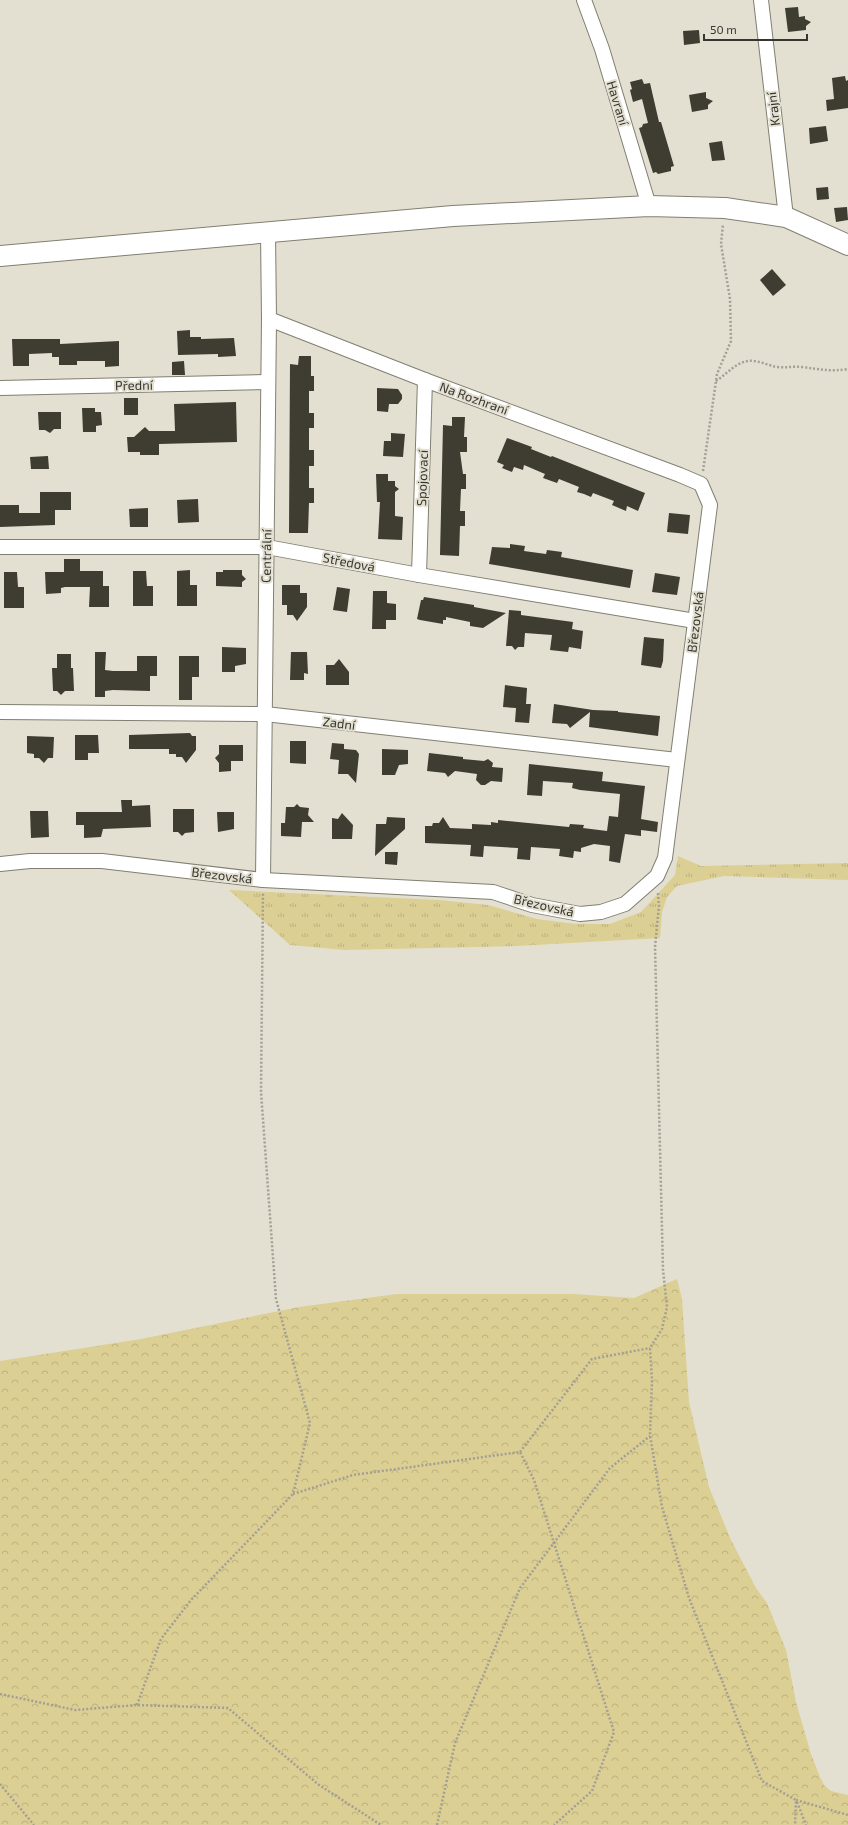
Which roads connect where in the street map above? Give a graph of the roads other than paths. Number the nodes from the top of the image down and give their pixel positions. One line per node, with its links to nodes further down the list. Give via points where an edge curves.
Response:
1 (584, 0): 3 (street, Havraní, via 602,49)
2 (761, 0): 4 (street, Krajní)
3 (649, 206): 4 (street, via 725,208); 5 (street, via 453,216)
4 (786, 217): 6 (street)
5 (268, 233): 7 (street); 8 (street, Centrální)
6 (848, 245)
7 (0, 256)
8 (269, 319): 9 (street, Na Rozhraní); 10 (street, Centrální)
9 (425, 380): 12 (street, Na Rozhraní); 15 (street, Spojovací)
10 (268, 382): 11 (street, Přední); 14 (street, Centrální)
11 (0, 388)
12 (701, 484): 16 (street, Březovská, via 710,505)
13 (0, 547): 14 (street, Středová)
14 (266, 547): 15 (street, Středová); 18 (street, Centrální)
15 (419, 575): 16 (street, Středová)
16 (694, 621): 19 (street, Březovská)
17 (0, 712): 18 (street, Zadní)
18 (265, 714): 19 (street, Zadní); 21 (street, Centrální)
19 (677, 760): 21 (street, Březovská, via 665,858 657,876 625,904 601,912 580,914 532,905 493,892)
20 (0, 864): 21 (street, Březovská, via 30,861 102,861)
21 (263, 880)

